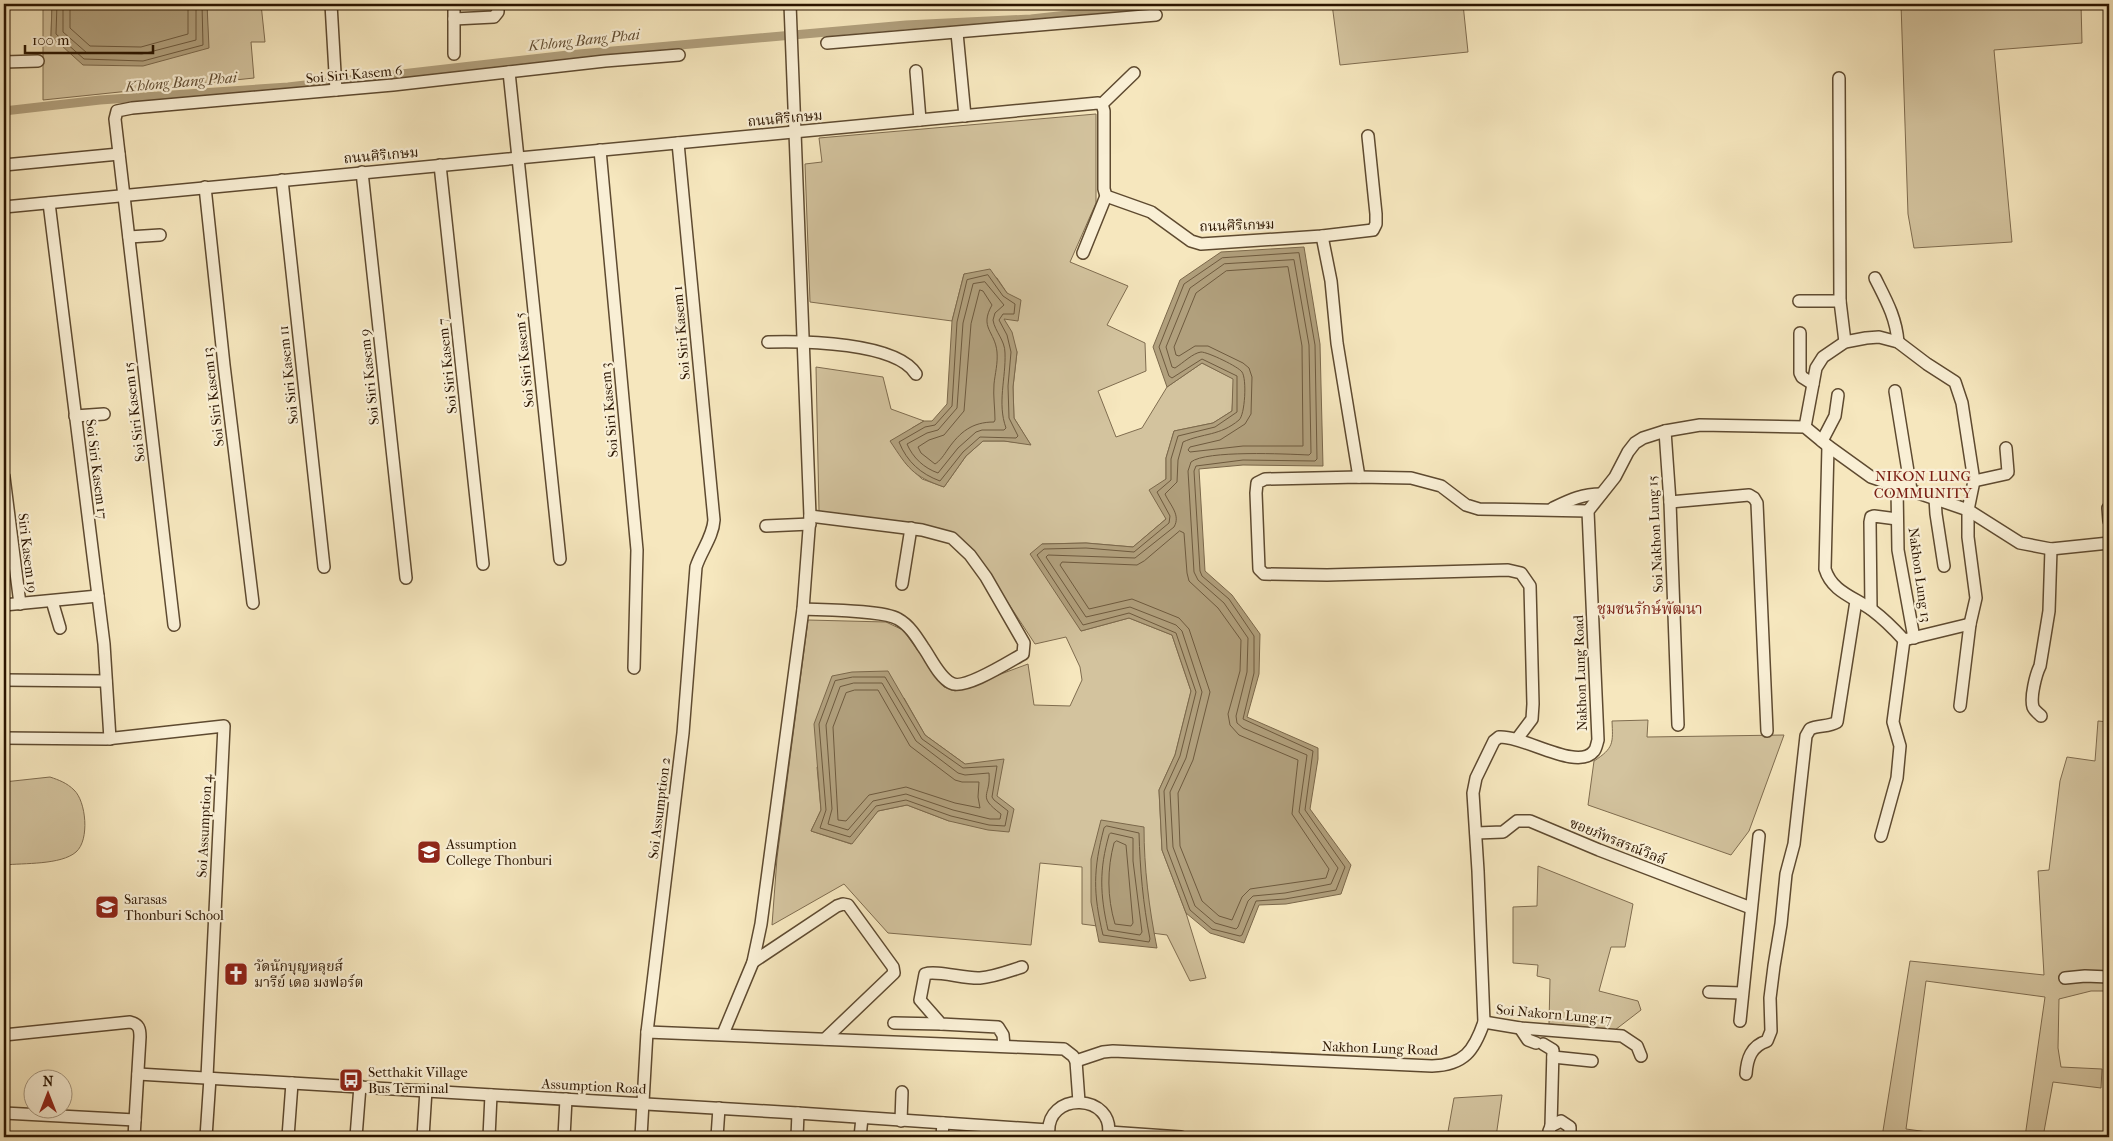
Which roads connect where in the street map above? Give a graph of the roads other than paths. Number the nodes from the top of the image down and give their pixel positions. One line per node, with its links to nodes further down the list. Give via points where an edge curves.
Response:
1 (331, 4): 17 (street)
2 (454, 4): 6 (street)
3 (498, 4): 6 (street, via 494,17)
4 (790, 4): 21 (street)
5 (1156, 15): 7 (street)
6 (454, 18): 9 (street)
7 (957, 33): 8 (street); 19 (street)
8 (827, 43)
9 (454, 54)
10 (679, 55): 14 (street, Soi Siri Kasem 6)
11 (38, 61): 12 (street)
12 (4, 62)
13 (916, 71): 20 (street)
14 (509, 72): 17 (street, Soi Siri Kasem 6); 26 (street, Soi Siri Kasem 5)
15 (1134, 73): 18 (street)
16 (1839, 78): 41 (street)
17 (336, 88): 25 (street, Soi Siri Kasem 6, via 122,109 115,114)
18 (1102, 104): 19 (street, ถนนศิริเกษม); 33 (street)
19 (965, 116): 20 (street, ถนนศิริเกษม)
20 (920, 120): 21 (street, ถนนศิริเกษม)
21 (795, 133): 23 (street, ถนนศิริเกษม); 44 (street)
22 (1368, 136): 37 (street, ถนนศิริเกษม, via 1376,224 1373,230)
23 (678, 143): 24 (street, ถนนศิริเกษม); 71 (street, Soi Siri Kasem 1)
24 (600, 150): 26 (street, ถนนศิริเกษม); 97 (street, Soi Siri Kasem 3, via 637,550)
25 (119, 154): 27 (street); 32 (street, Soi Siri Kasem 6)
26 (518, 157): 28 (street, ถนนศิริเกษม); 79 (street, Soi Siri Kasem 5)
27 (4, 164)
28 (440, 165): 29 (street, ถนนศิริเกษม); 80 (street, Soi Siri Kasem 7)
29 (362, 172): 30 (street, ถนนศิริเกษม); 83 (street, Soi Siri Kasem 9)
30 (282, 180): 31 (street, ถนนศิริเกษม); 82 (street, Soi Siri Kasem 11)
31 (205, 187): 32 (street, ถนนศิริเกษม); 88 (street, Soi Siri Kasem 13)
32 (124, 195): 34 (street, ถนนศิริเกษม); 38 (street, Soi Siri Kasem 15)
33 (1106, 196): 37 (street, ถนนศิริเกษม, via 1151,212 1191,241 1201,244); 39 (street)
34 (49, 203): 35 (street, ถนนศิริเกษม); 53 (street, Soi Siri Kasem 17)
35 (4, 207)
36 (160, 235): 38 (street)
37 (1322, 236): 58 (street)
38 (129, 237): 94 (street, Soi Siri Kasem 15)
39 (1083, 253)
40 (1875, 278): 47 (street, via 1892,311)
41 (1840, 300): 42 (street); 46 (street)
42 (1799, 301)
43 (1800, 333): 49 (street, via 1800,373)
44 (804, 341): 45 (street); 48 (street, via 852,346 891,356 911,367); 72 (street)
45 (768, 342)
46 (1845, 342): 47 (street, via 1879,337); 49 (street, via 1823,357 1816,368)
47 (1898, 342): 60 (street, via 1955,382 1962,402)
48 (916, 374)
49 (1813, 384): 54 (street)
50 (1895, 391): 62 (street)
51 (1838, 395): 56 (street)
52 (104, 414): 53 (street)
53 (76, 416): 85 (street, Soi Siri Kasem 17)
54 (1805, 427): 55 (street, via 1700,425); 56 (street)
55 (1665, 430): 63 (street, via 1635,443); 65 (street, Soi Nakhon Lung 15)
56 (1825, 444): 61 (street, via 1871,477); 87 (street, via 1826,569 1833,585)
57 (2006, 448): 60 (street, via 2008,472)
58 (1359, 477): 67 (street, via 1399,477 1432,482 1466,505 1488,510); 106 (street, via 1265,479 1257,482 1260,572 1268,575 1508,570 1521,573 1530,586 1533,704 1532,719)
59 (4, 481): 76 (street, Siri Kasem 19)
60 (1974, 481): 68 (street)
61 (1897, 487): 62 (street); 70 (street, Nakhon Lung 13)
62 (1910, 490): 64 (street)
63 (1601, 494): 67 (street, via 1578,496); 69 (street)
64 (1935, 498): 68 (street); 81 (street)
65 (1670, 502): 102 (street, Soi Nakhon Lung 15); 103 (street, via 1749,495 1757,503)
66 (2108, 508): 73 (street)
67 (1552, 509): 69 (street)
68 (1968, 510): 78 (street, via 2020,543); 93 (street, via 1976,598)
69 (1588, 511): 106 (street, Nakhon Lung Road, via 1598,740 1594,751 1575,759)
70 (1897, 519): 92 (street, via 1874,516 1870,522); 96 (street, Nakhon Lung 13)
71 (714, 520): 122 (street, Soi Assumption 2, via 696,567 683,733)
72 (810, 520): 74 (street); 75 (street); 91 (street)
73 (2109, 521)
74 (766, 526)
75 (911, 528): 84 (street); 91 (street, via 942,534 960,544 1001,602 1024,643 1024,654 971,682 956,685 942,676 914,633 897,618)
76 (8, 542): 89 (street, Siri Kasem 19)
77 (2109, 543): 78 (street)
78 (2051, 549): 101 (street, via 2049,611 2033,707)
79 (560, 560)
80 (484, 564)
81 (1944, 566)
82 (324, 567)
83 (406, 578)
84 (902, 584)
85 (98, 596): 86 (street); 99 (street, Soi Siri Kasem 17)
86 (52, 601): 89 (street); 95 (street)
87 (1856, 601): 92 (street); 132 (street, via 1837,722 1810,729 1806,736 1794,844 1786,874 1770,998 1771,1031 1767,1040 1750,1054)
88 (253, 603)
89 (20, 604): 90 (street)
90 (4, 605)
91 (802, 609): 111 (street, via 762,924)
92 (1871, 609): 96 (street)
93 (1970, 624): 96 (street); 100 (street)
94 (174, 625)
95 (60, 628)
96 (1909, 639): 109 (street, Nakhon Lung 13, via 1893,722 1899,741 1898,770)
97 (634, 668)
98 (4, 680): 99 (street)
99 (106, 681): 105 (street, Soi Siri Kasem 17)
100 (1960, 706)
101 (2041, 716)
102 (1678, 725)
103 (1767, 731)
104 (4, 738): 105 (street)
105 (110, 739): 133 (street, Soi Assumption 4, via 224,726)
106 (1517, 740): 107 (street, Nakhon Lung Road, via 1499,737 1494,741 1476,778 1473,793)
107 (1476, 833): 110 (street, ซอยภัทรสรณ์วิลล์, via 1503,832 1516,821 1530,821); 118 (street, Nakhon Lung Road)
108 (1759, 836): 110 (street)
109 (1881, 836)
110 (1751, 908): 116 (street)
111 (754, 962): 123 (street); 125 (street, via 837,906 848,905 894,973)
112 (1022, 967): 120 (street, via 980,978 935,972 925,974 920,1000)
113 (2109, 976): 114 (street)
114 (2065, 978)
115 (1709, 992): 116 (street)
116 (1742, 994): 117 (street)
117 (1740, 1021)
118 (1484, 1022): 121 (street, Soi Nakorn Lung 17); 129 (street, Nakhon Lung Road, via 1468,1055 1444,1066 1113,1051)
119 (894, 1023): 120 (street)
120 (941, 1024): 126 (street, via 998,1027)
121 (1520, 1028): 127 (street, Soi Nakorn Lung 17, via 1622,1036 1637,1046); 128 (street, via 1528,1040 1553,1050)
122 (647, 1032): 123 (street); 141 (street, Soi Assumption 2)
123 (723, 1034): 125 (street)
124 (4, 1035): 131 (street, via 135,1023 140,1032)
125 (825, 1039): 126 (street)
126 (1004, 1046): 129 (street, via 1064,1049)
127 (1641, 1056)
128 (1553, 1057): 130 (street); 150 (street)
129 (1076, 1061): 140 (street)
130 (1592, 1061)
131 (138, 1074): 133 (street, Assumption Road); 146 (street)
132 (1746, 1074)
133 (209, 1078): 134 (street, Assumption Road); 154 (street, Soi Assumption 4)
134 (292, 1083): 135 (street, Assumption Road); 155 (street)
135 (360, 1086): 136 (street, Assumption Road); 156 (street)
136 (426, 1090): 138 (street, Assumption Road); 157 (street)
137 (902, 1092): 147 (street)
138 (491, 1094): 139 (street, Assumption Road); 158 (street)
139 (566, 1099): 141 (street, Assumption Road); 159 (street)
140 (1079, 1102): 151 (street, via 1060,1108 1052,1117); 152 (street, via 1092,1104 1101,1111 1107,1120)
141 (643, 1104): 142 (street, Assumption Road); 160 (street, Soi Assumption 2)
142 (719, 1108): 144 (street, Assumption Road); 161 (street)
143 (4, 1113): 146 (street)
144 (798, 1113): 145 (street, Assumption Road); 162 (street)
145 (862, 1118): 147 (street, Assumption Road); 163 (street)
146 (135, 1120): 153 (street)
147 (901, 1120): 148 (street, Assumption Road)
148 (943, 1123): 149 (street, Assumption Road); 164 (street)
149 (1011, 1132): 151 (street, Assumption Road)
150 (1550, 1132): 166 (street, via 1557,1122 1568,1124)
151 (1049, 1133)
152 (1108, 1134): 165 (street)
153 (134, 1137)
154 (206, 1137)
155 (288, 1137)
156 (356, 1137)
157 (423, 1137)
158 (489, 1137)
159 (564, 1137)
160 (640, 1137)
161 (717, 1137)
162 (797, 1137)
163 (860, 1137)
164 (942, 1137)
165 (1181, 1137)
166 (1570, 1137)

